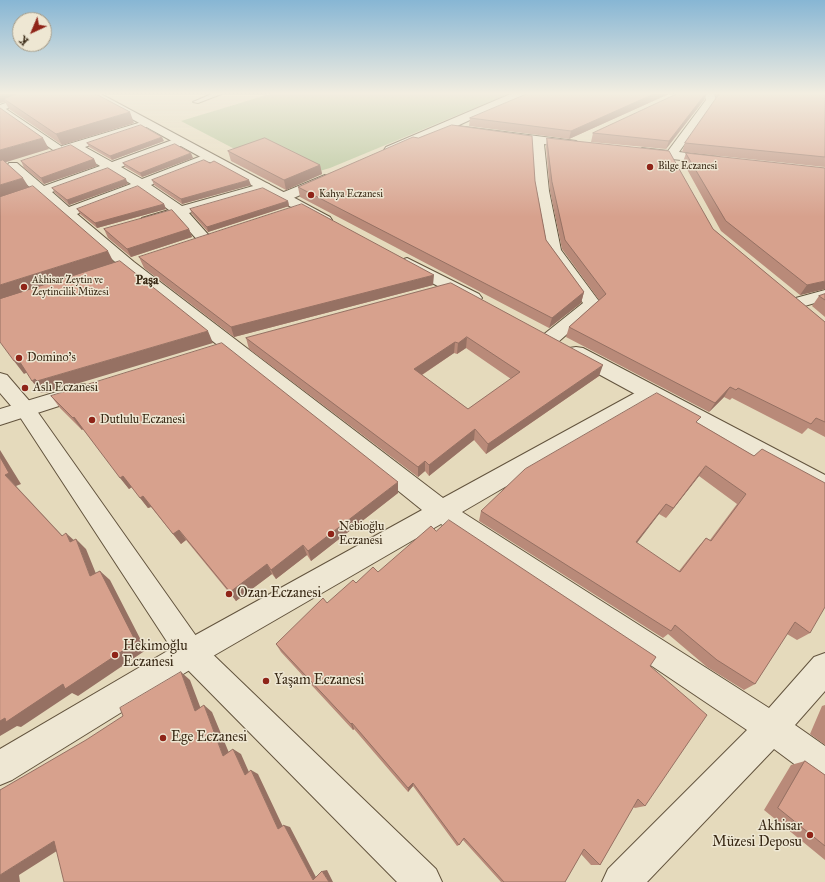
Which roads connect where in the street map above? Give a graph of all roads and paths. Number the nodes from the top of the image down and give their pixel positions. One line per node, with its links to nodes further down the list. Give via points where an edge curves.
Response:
1 (32, 134): 11 (street)
2 (113, 134): 10 (street)
3 (164, 134): 8 (street)
4 (426, 134): 13 (street)
5 (495, 134): 7 (street)
6 (691, 134): 17 (street)
7 (538, 140): 9 (street, via 572,144); 44 (street, via 542,191 553,250 592,304 543,335)
8 (179, 142): 14 (street); 19 (street)
9 (586, 142)
10 (75, 146): 11 (street); 19 (street)
11 (52, 151)
12 (632, 151): 17 (street)
13 (378, 156)
14 (208, 158): 21 (street); 22 (street)
15 (27, 161): 18 (street)
16 (724, 161): 17 (street)
17 (674, 162)
18 (5, 167): 23 (street)
19 (110, 167): 21 (street); 23 (street)
20 (334, 175): 24 (street)
21 (141, 184): 27 (street); 28 (street)
22 (264, 187): 24 (street); 27 (street)
23 (42, 191): 25 (street); 28 (street)
24 (284, 197): 26 (street)
25 (0, 206)
26 (303, 208): 29 (street); 31 (street)
27 (179, 212): 30 (street); 32 (street, via 198,242)
28 (67, 213): 40 (street, via 101,234 130,265)
29 (280, 215)
30 (136, 224)
31 (338, 227)
32 (220, 235)
33 (395, 257): 34 (street)
34 (451, 287): 35 (street); 38 (street)
35 (428, 293)
36 (825, 295): 37 (street)
37 (798, 303)
38 (486, 305)
39 (253, 340): 40 (street)
40 (230, 346): 41 (street); 47 (street)
41 (207, 353)
42 (0, 380): 45 (street)
43 (101, 386): 45 (street)
44 (650, 393): 46 (street); 47 (street)
45 (12, 413): 48 (street)
46 (825, 486)
47 (442, 512): 48 (street); 50 (street)
48 (191, 653): 52 (street); 53 (street)
49 (825, 668): 50 (street)
50 (772, 728): 51 (street); 54 (street)
51 (825, 766)
52 (0, 768)
53 (423, 882)
54 (621, 882)

